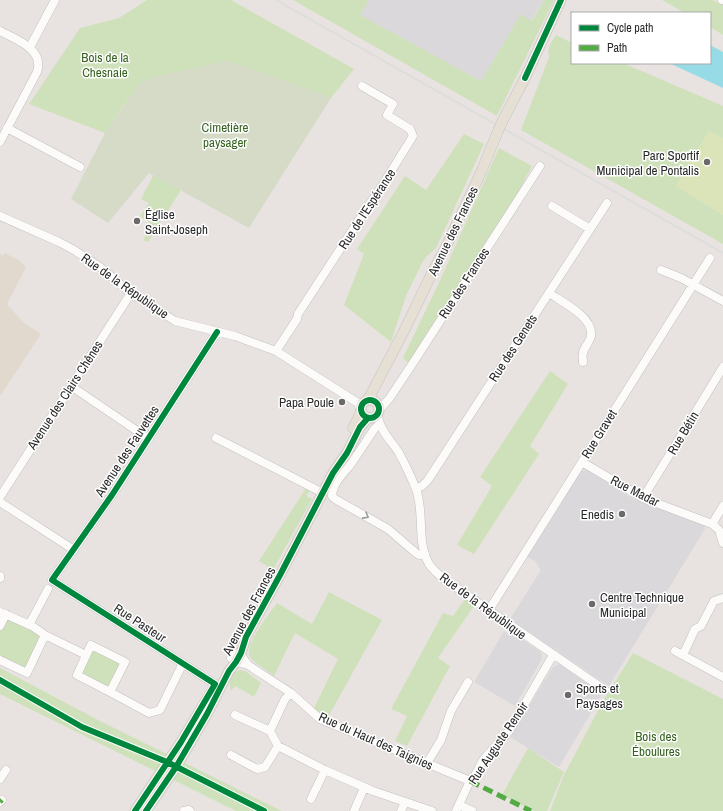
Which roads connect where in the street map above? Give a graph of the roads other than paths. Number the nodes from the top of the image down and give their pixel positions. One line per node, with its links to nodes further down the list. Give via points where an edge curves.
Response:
1 (55, 0): 6 (street)
2 (561, 0): 4 (main road)
3 (565, 0): 4 (main road)
4 (551, 22): 27 (main road, Avenue des Frances, bridge, via 406,329 370,396)
5 (0, 31): 6 (street)
6 (30, 47): 8 (street, via 38,60 38,69)
7 (362, 86): 23 (street, Rue de l'Espérance, via 392,104 387,115 410,129 413,136)
8 (7, 128): 9 (street); 10 (street)
9 (0, 142)
10 (80, 166)
11 (540, 166): 27 (street, Rue des Frances, via 389,399)
12 (607, 203): 15 (street, Rue des Genets)
13 (552, 206): 15 (street)
14 (0, 216): 19 (street, Rue de la République, via 74,250 100,267)
15 (590, 229): 20 (street, Rue des Genets)
16 (710, 258): 18 (street, Rue Gravet)
17 (661, 270): 18 (street)
18 (693, 284): 21 (street); 30 (street, Rue Gravet)
19 (131, 293): 22 (street, Rue de la République, via 175,321); 26 (street, Avenue des Clairs Chênes)
20 (549, 293): 24 (street, via 580,314 591,329 591,338 583,352); 31 (street, Rue des Genets, via 428,480)
21 (723, 302)
22 (217, 332): 23 (street, Rue de la République); 29 (street, Avenue des Fauvettes)
23 (276, 351): 27 (street, Rue de la République)
24 (583, 362)
25 (723, 367): 34 (street, Rue Bétin)
26 (72, 386): 29 (street); 33 (street, Avenue des Clairs Chênes)
27 (370, 411): 31 (street, Rue de la République, via 399,453); 32 (main road, Avenue des Frances, via 338,456); 32 (street, Avenue des Frances, via 375,428)
28 (216, 438): 32 (street)
29 (149, 439): 39 (street, Avenue des Fauvettes)
30 (582, 462): 34 (street, Rue Madar); 44 (street, Rue Gravet)
31 (416, 488): 40 (street, Rue de la République)
32 (328, 494): 40 (street, one-way to 40, via 388,529 419,555); 53 (main road, Avenue des Frances)
33 (0, 497)
34 (643, 498): 37 (street, Rue Madar)
35 (0, 502): 39 (street)
36 (723, 506): 37 (street)
37 (712, 524): 38 (street, via 719,530)
38 (723, 543)
39 (74, 550): 41 (street, Avenue des Fauvettes)
40 (425, 554): 44 (street, Rue de la République, via 429,564 444,579)
41 (52, 580): 55 (street, Rue Pasteur)
42 (48, 589): 46 (street)
43 (723, 598): 52 (street, via 714,601 701,626 695,629)
44 (489, 610): 51 (street, Rue de la République)
45 (3, 613): 46 (street); 47 (street)
46 (29, 625): 48 (street)
47 (0, 626)
48 (45, 635): 50 (street); 54 (street, via 27,673)
49 (675, 651): 52 (street)
50 (86, 655): 60 (street, via 77,675); 60 (street, via 91,645 125,662)
51 (553, 655): 59 (street, Rue de la République); 70 (street, Rue Auguste Renoir, via 509,731 483,760)
52 (683, 655): 56 (street)
53 (235, 657): 57 (main road, Avenue des Frances); 61 (street, Rue du Haut des Taignies)
54 (0, 660)
55 (183, 663): 57 (street, Rue Pasteur); 60 (street, via 160,710 149,713)
56 (723, 677)
57 (219, 684): 75 (main road, Avenue des Frances); 76 (main road, Avenue des Frances, via 205,718)
58 (468, 686): 66 (street, via 452,711 441,740)
59 (605, 690)
60 (110, 692)
61 (291, 693): 63 (street); 66 (street, Rue du Haut des Taignies, via 320,719)
62 (235, 715): 63 (street)
63 (270, 731): 64 (street)
64 (278, 746): 65 (street, via 265,767 257,768); 68 (street)
65 (231, 755)
66 (427, 763): 70 (street, Rue du Haut des Taignies)
67 (6, 770): 69 (street)
68 (325, 770): 71 (street); 72 (street)
69 (0, 779)
70 (470, 781): 74 (street, Rue Auguste Renoir)
71 (364, 788): 73 (street); 79 (street)
72 (311, 799)
73 (405, 802): 80 (street); 81 (street)
74 (458, 808): 82 (street)
75 (135, 811)
76 (146, 811)
77 (184, 811): 78 (street)
78 (190, 811)
79 (354, 811)
80 (401, 811)
81 (432, 811)
82 (472, 811)

